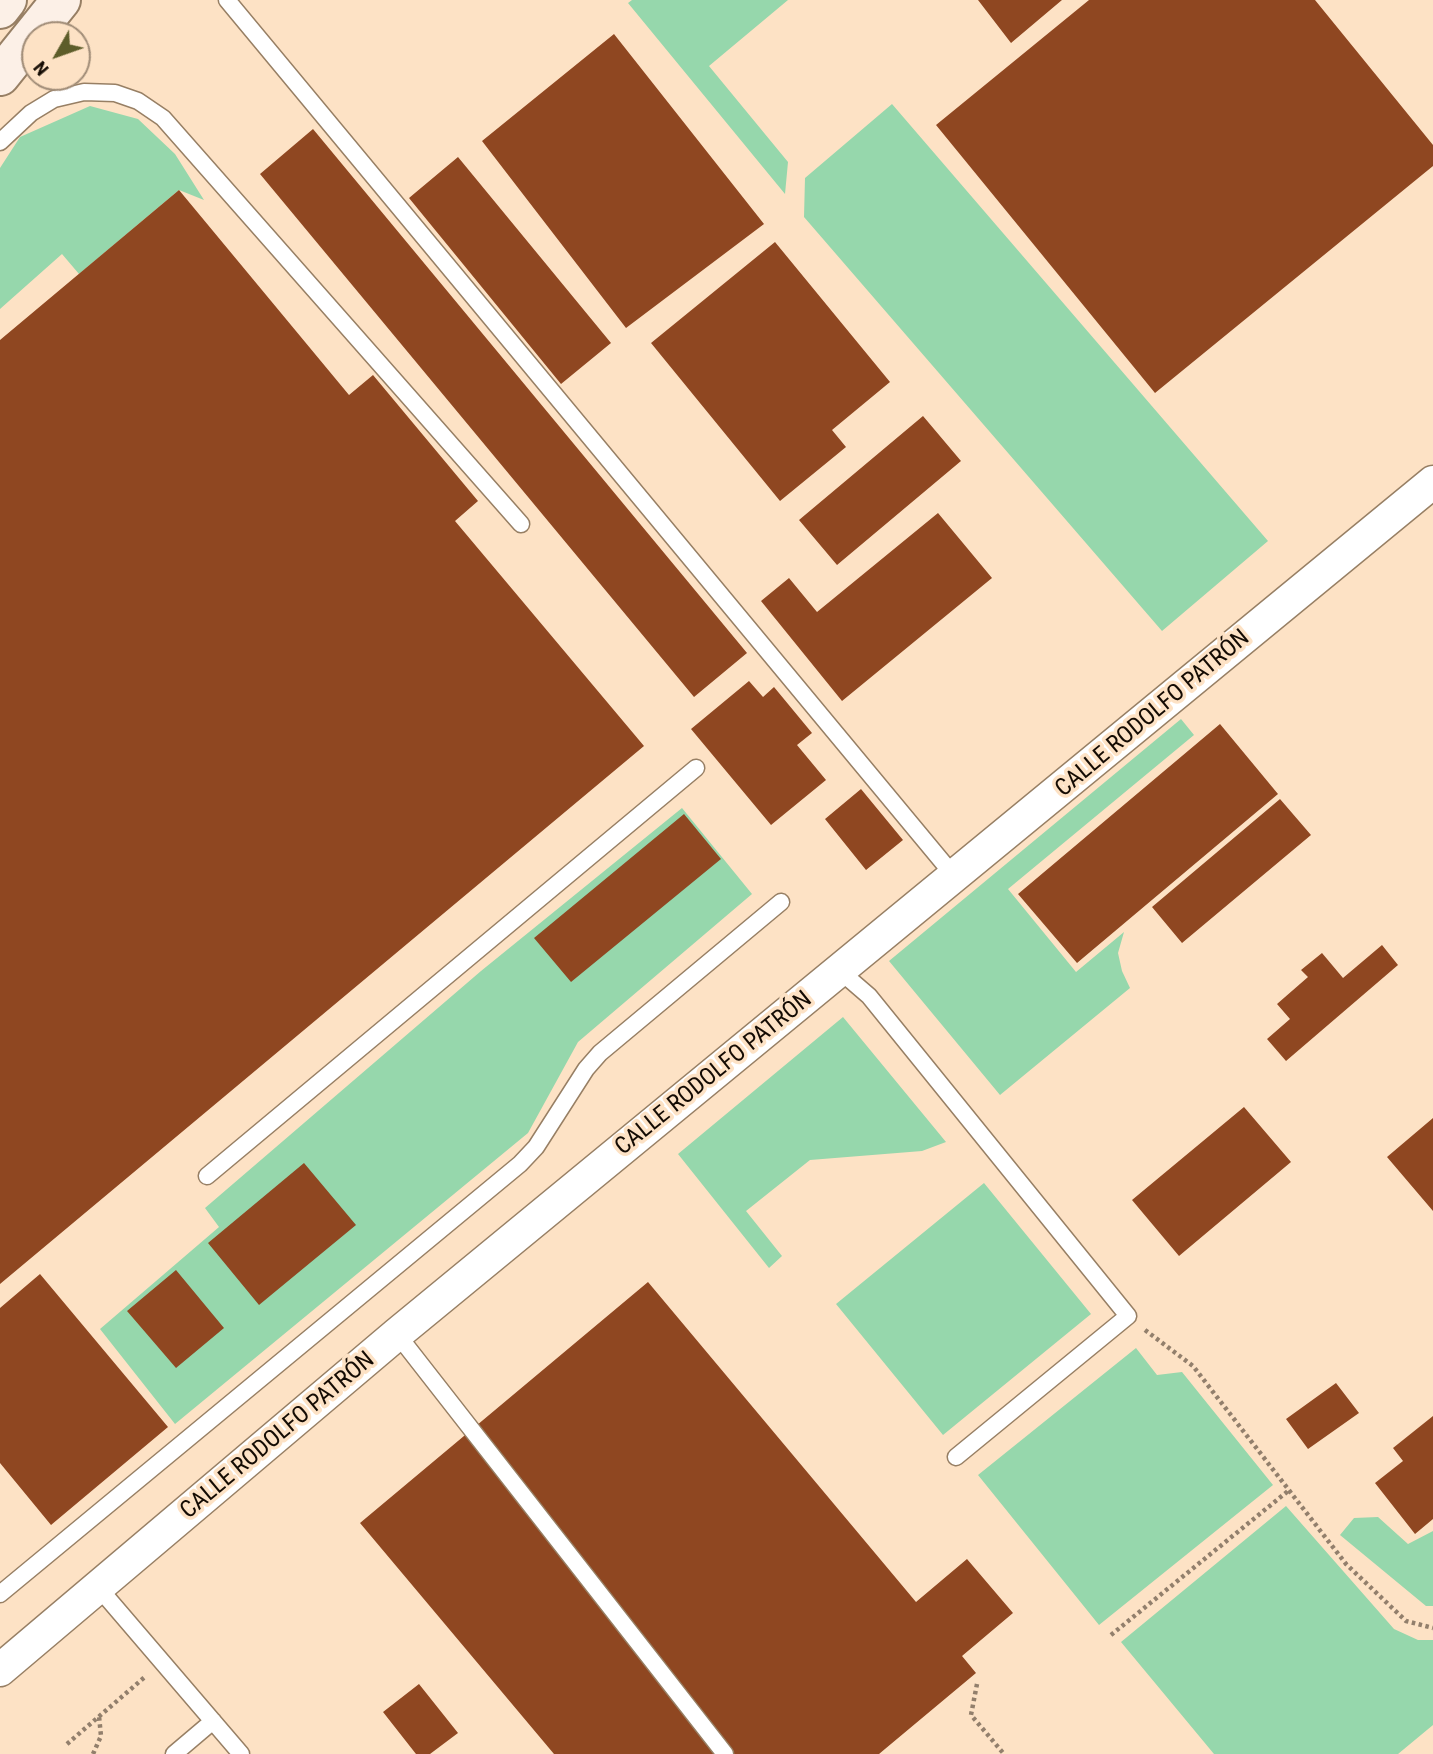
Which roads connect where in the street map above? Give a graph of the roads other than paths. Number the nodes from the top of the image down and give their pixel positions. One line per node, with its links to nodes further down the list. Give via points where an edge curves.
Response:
1 (7, 0): 4 (main road)
2 (61, 0): 5 (main road)
3 (227, 0): 10 (lane)
4 (0, 9)
5 (0, 76)
6 (0, 142): 8 (lane, via 42,106 84,92 115,93 138,101 163,118)
7 (1433, 482): 10 (street, CALLE RODOLFO PATRÓN)
8 (521, 524)
9 (696, 768): 13 (lane)
10 (955, 877): 12 (street, CALLE RODOLFO PATRÓN)
11 (782, 902): 17 (lane, via 600,1053 520,1164)
12 (839, 971): 14 (street, CALLE RODOLFO PATRÓN); 15 (lane, via 869,996 1128,1316)
13 (207, 1176)
14 (397, 1334): 16 (street, CALLE RODOLFO PATRÓN); 22 (lane)
15 (956, 1457)
16 (99, 1587): 18 (street, CALLE RODOLFO PATRÓN); 19 (lane)
17 (0, 1594)
18 (0, 1670)
19 (213, 1721): 20 (lane); 21 (lane)
20 (174, 1754)
21 (241, 1754)
22 (725, 1754)

